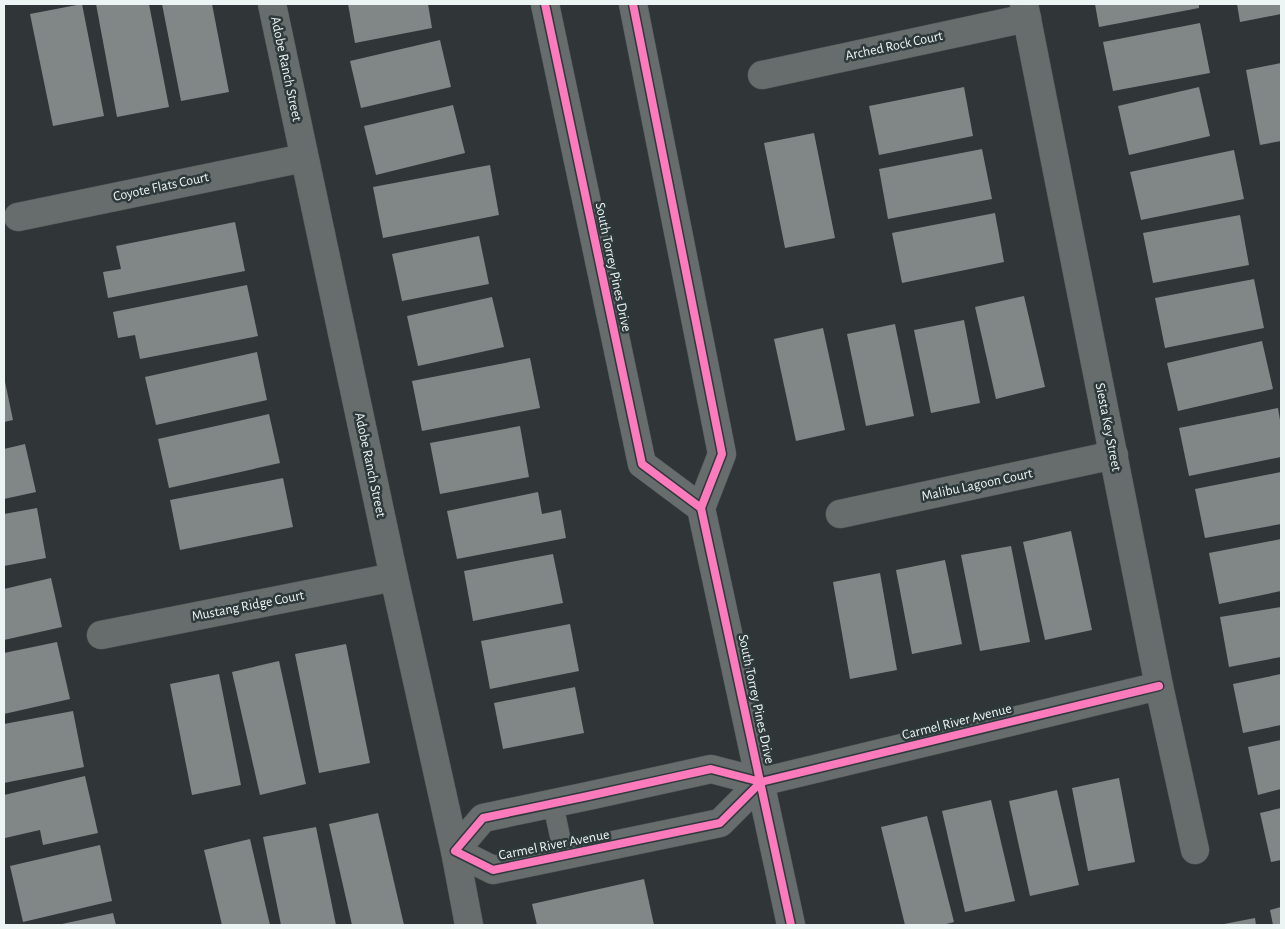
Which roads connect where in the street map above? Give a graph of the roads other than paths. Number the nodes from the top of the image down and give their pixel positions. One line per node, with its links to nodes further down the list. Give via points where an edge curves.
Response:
1 (272, 4): 6 (street, Adobe Ranch Street)
2 (545, 4): 9 (street, South Torrey Pines Drive, via 642,464)
3 (634, 4): 9 (street, via 722,454)
4 (1025, 11): 5 (street, Arched Rock Court); 8 (street, Siesta Key Street)
5 (762, 75)
6 (304, 158): 7 (street, Coyote Flats Court); 11 (street, Adobe Ranch Street)
7 (18, 217)
8 (1114, 455): 10 (street, Malibu Lagoon Court); 13 (street, Siesta Key Street)
9 (701, 508): 14 (street, South Torrey Pines Drive)
10 (840, 514)
11 (394, 577): 12 (street, Mustang Ridge Court); 17 (street, Adobe Ranch Street)
12 (101, 635)
13 (1159, 686): 14 (street, Carmel River Avenue); 16 (street, Siesta Key Street)
14 (761, 782): 15 (street, Carmel River Avenue, via 711,769); 18 (street, Carmel River Avenue, via 720,823); 20 (street, South Torrey Pines Drive)
15 (553, 804): 17 (street, Carmel River Avenue, via 483,818); 18 (lane)
16 (1195, 850)
17 (455, 851): 18 (street, Carmel River Avenue, via 493,870); 19 (street, Adobe Ranch Street)
18 (564, 855)
19 (469, 925)
20 (791, 925)

